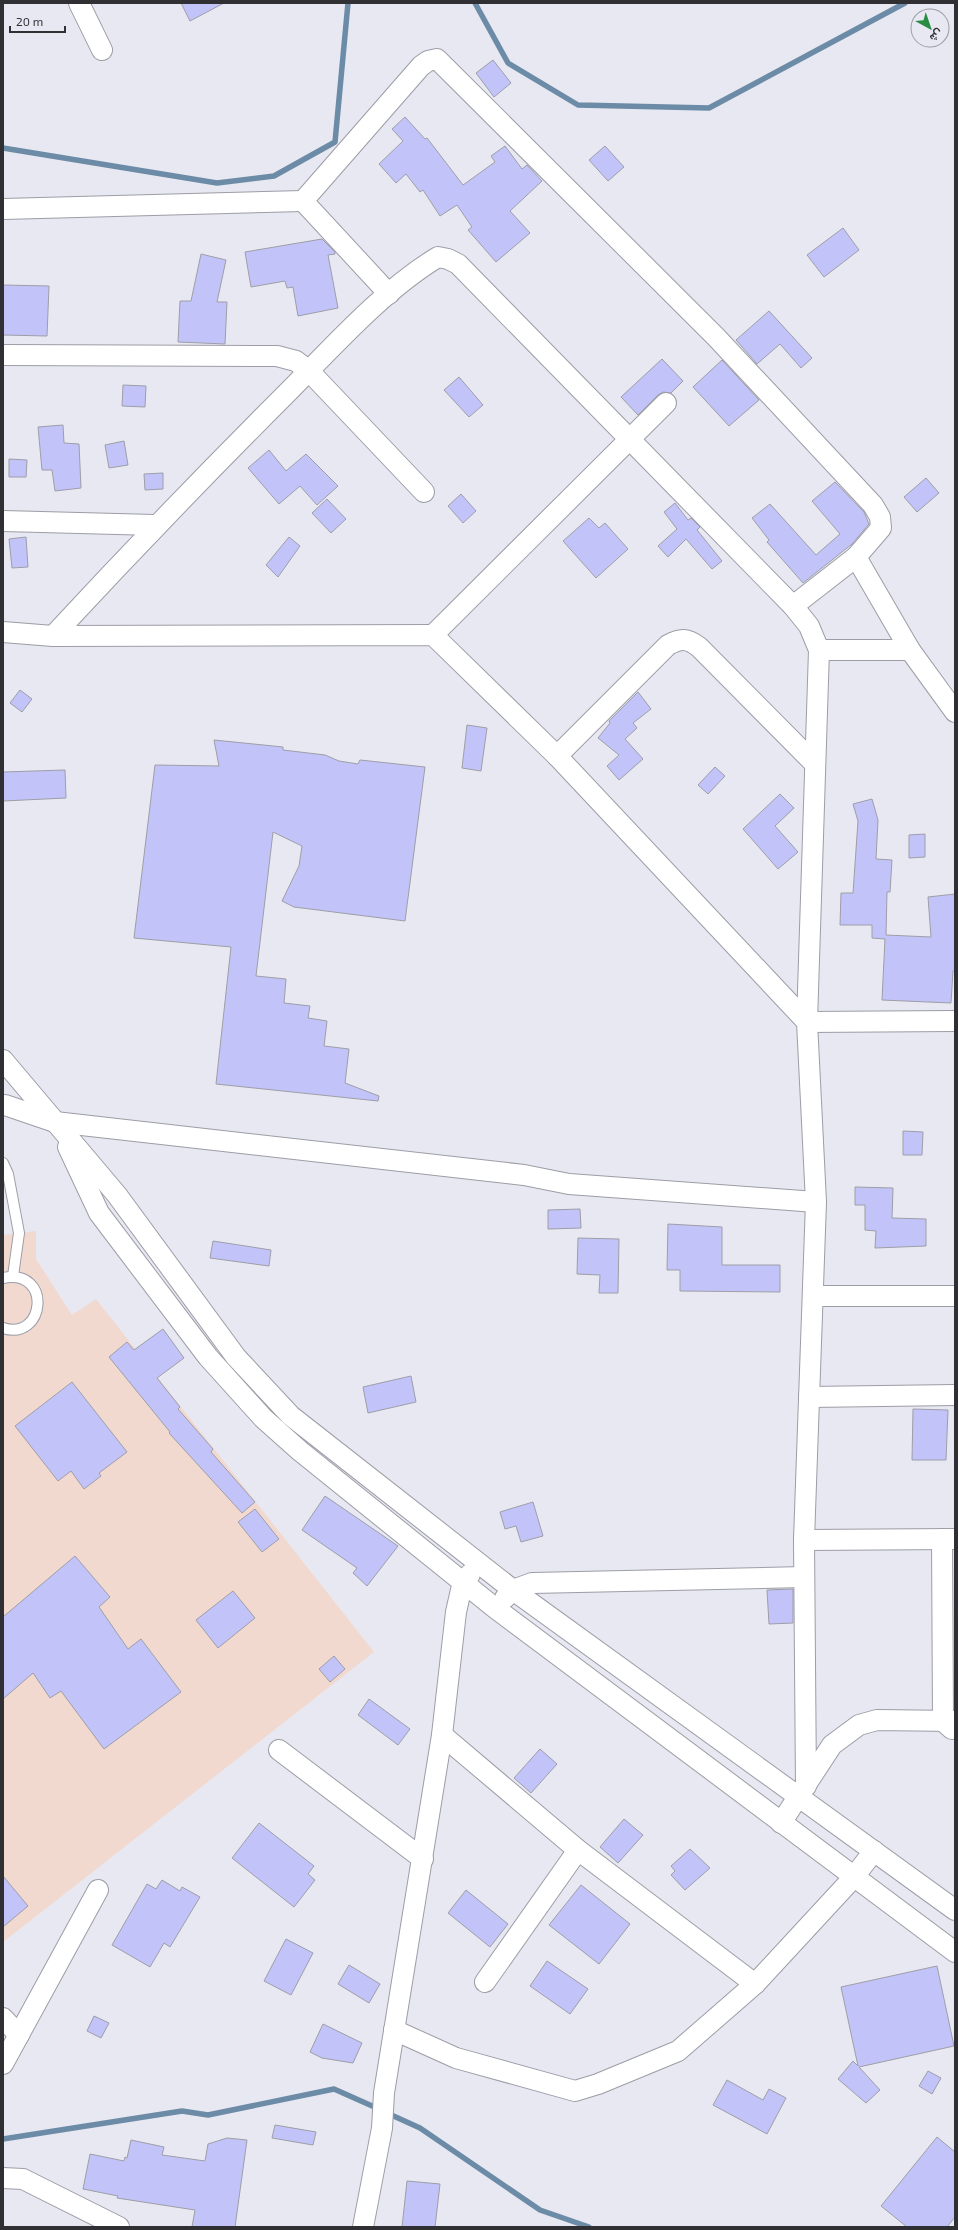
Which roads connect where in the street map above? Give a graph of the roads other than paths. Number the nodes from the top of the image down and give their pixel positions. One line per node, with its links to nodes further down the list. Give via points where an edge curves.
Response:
1 (79, 3): 2 (street)
2 (102, 50)
3 (303, 201): 4 (street); 5 (street); 13 (street, via 421,66 437,59 716,337 873,504 880,517 881,528)
4 (3, 209)
5 (389, 294): 7 (street); 9 (street, via 438,257 453,262)
6 (3, 355): 7 (street, via 277,356 296,361)
7 (309, 371): 10 (street); 12 (street)
8 (666, 403): 9 (street)
9 (629, 439): 14 (street); 16 (street)
10 (424, 492)
11 (3, 521): 12 (street)
12 (155, 526): 17 (street)
13 (856, 557): 14 (street); 19 (street)
14 (793, 606): 18 (street, via 809,626)
15 (3, 632): 17 (street)
16 (433, 635): 17 (street); 21 (street)
17 (53, 636)
18 (819, 650): 19 (street); 22 (street)
19 (910, 650): 20 (street)
20 (955, 712)
21 (557, 756): 22 (street, via 668,645 679,639 689,640 699,647); 24 (street)
22 (815, 764): 24 (street)
23 (955, 1021): 24 (street)
24 (807, 1022): 29 (street)
25 (3, 1060): 27 (street)
26 (4, 1109): 27 (street)
27 (56, 1122): 29 (street, via 524,1175 569,1184); 39 (street, via 117,1195 236,1356 278,1405); 41 (street, via 99,1213 208,1357 263,1418 300,1451)
28 (3, 1163): 30 (lane, via 8,1174 19,1233)
29 (816, 1202): 32 (street)
30 (14, 1276): 31 (lane); 34 (lane, via 27,1281 36,1291 39,1305 34,1318 23,1327 10,1330)
31 (3, 1278)
32 (813, 1296): 33 (street); 36 (street)
33 (955, 1296)
34 (3, 1328)
35 (955, 1395): 36 (street)
36 (809, 1396): 38 (street)
37 (948, 1539): 38 (street); 44 (street)
38 (804, 1540): 40 (street)
39 (478, 1563): 41 (street); 42 (street)
40 (804, 1577): 42 (street, via 532,1582); 47 (street)
41 (464, 1583): 43 (street); 45 (street, via 456,1612)
42 (513, 1590): 43 (street); 47 (street)
43 (495, 1608): 48 (street)
44 (951, 1724): 47 (street, via 877,1720 859,1725 832,1745)
45 (442, 1735): 49 (street); 51 (street)
46 (280, 1750): 51 (street)
47 (803, 1792): 48 (street); 50 (street)
48 (781, 1823): 52 (street)
49 (578, 1850): 56 (street); 57 (street)
50 (874, 1851): 52 (street); 54 (street)
51 (423, 1859): 59 (street)
52 (853, 1878): 55 (street); 57 (street)
53 (98, 1890): 60 (street)
54 (955, 1910)
55 (955, 1952)
56 (485, 1982)
57 (754, 1984): 59 (street, via 678,2051 598,2084 575,2090 456,2058)
58 (3, 2018): 60 (street)
59 (394, 2030): 64 (street, via 384,2093 382,2128)
60 (19, 2035): 61 (street)
61 (3, 2064)
62 (3, 2178): 63 (street, via 23,2179)
63 (119, 2227)
64 (363, 2227)

